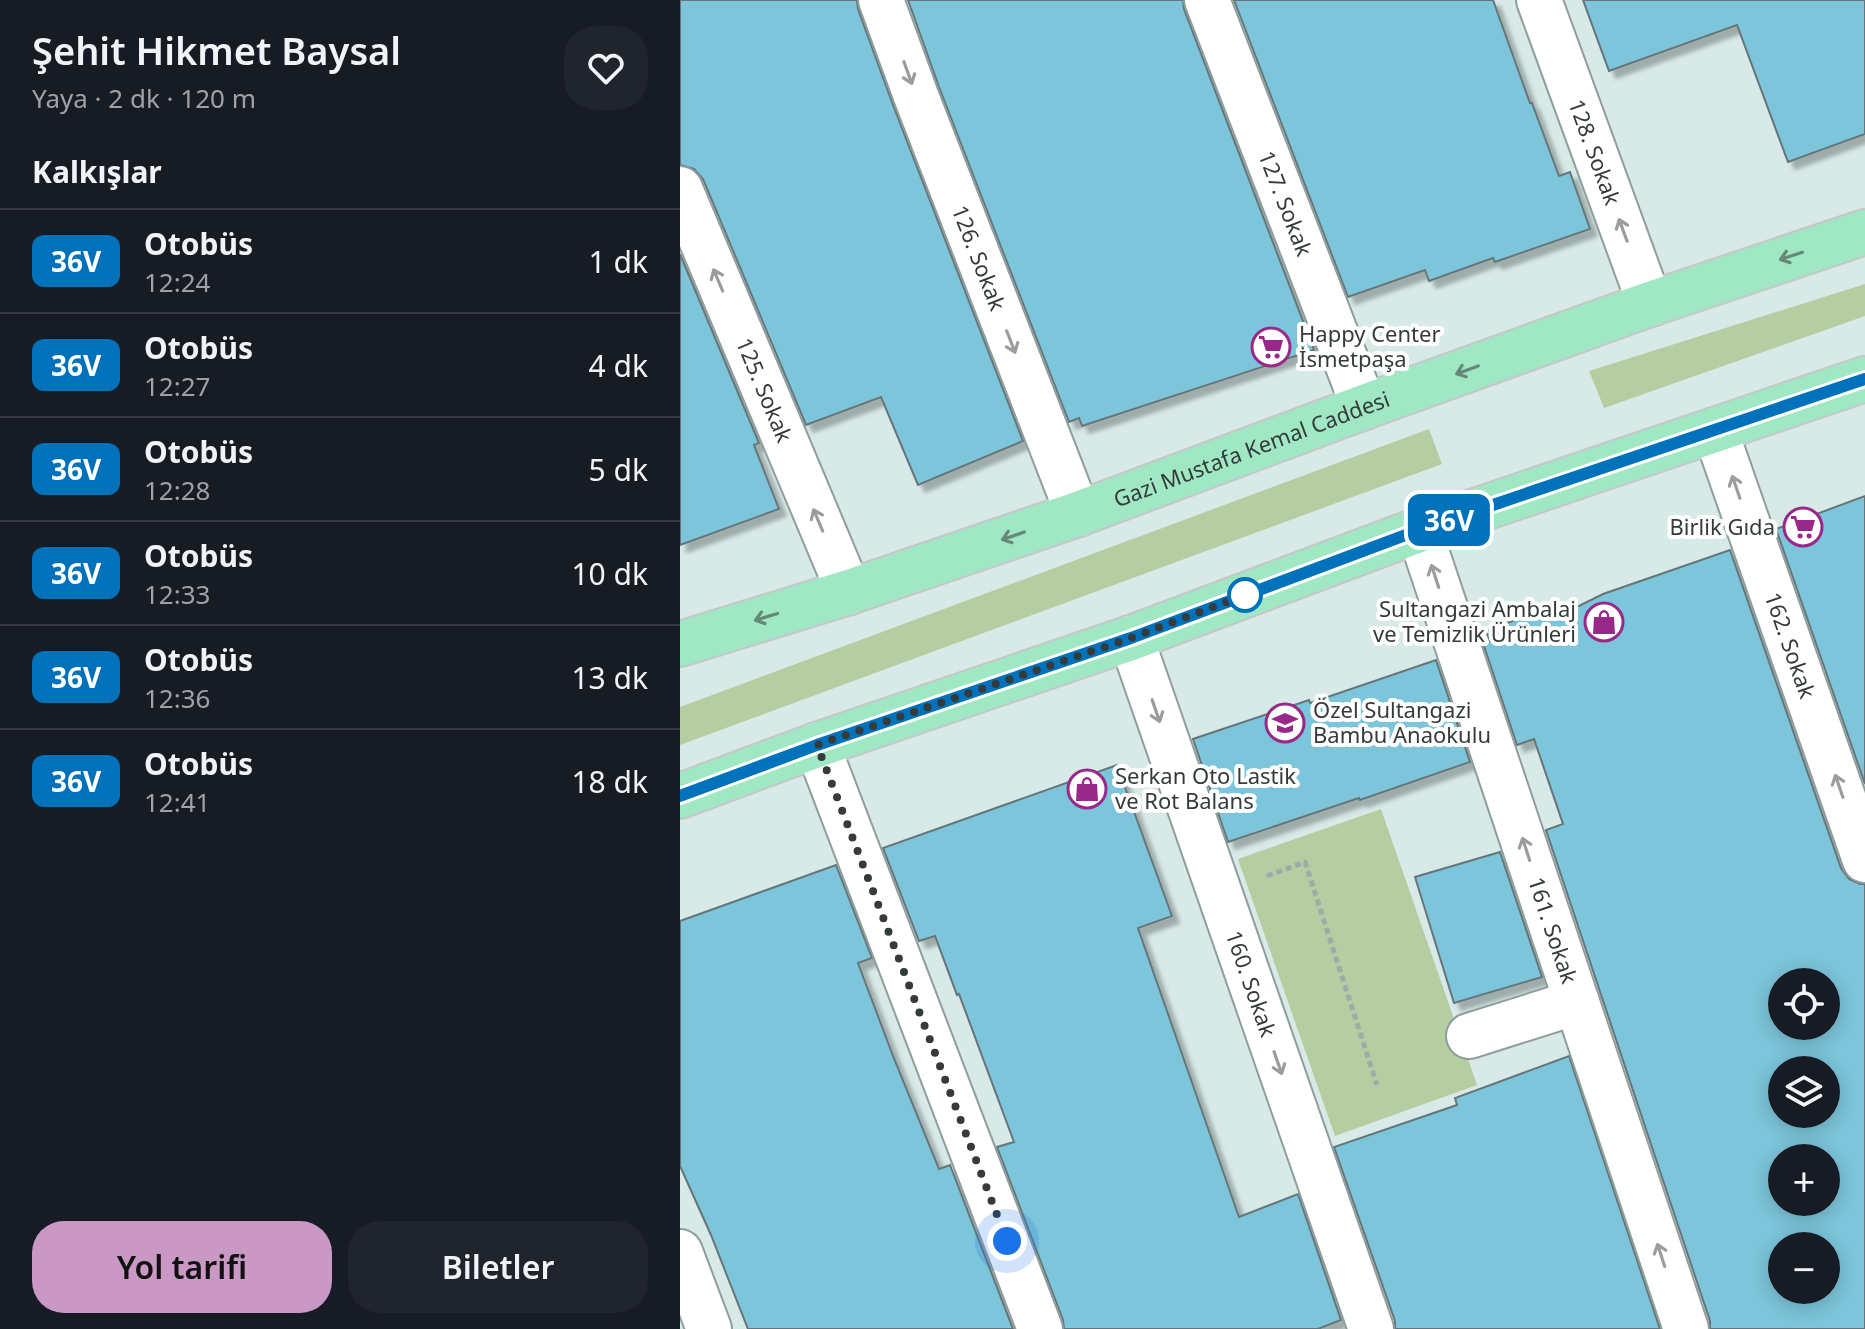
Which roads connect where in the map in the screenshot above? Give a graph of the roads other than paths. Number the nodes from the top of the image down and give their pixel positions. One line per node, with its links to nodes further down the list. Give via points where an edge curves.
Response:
1 (881, 0): 10 (street, 126. Sokak, one-way to 10)
2 (1207, 0): 8 (street, 127. Sokak)
3 (1539, 0): 6 (street, 128. Sokak, one-way to 3)
4 (680, 189): 12 (street, 125. Sokak, one-way to 4)
5 (1865, 232): 6 (main road, Gazi Mustafa Kemal Caddesi, one-way to 6)
6 (1650, 304): 8 (main road, Gazi Mustafa Kemal Caddesi, one-way to 8)
7 (1865, 379): 9 (main road)
8 (1364, 407): 10 (main road, Gazi Mustafa Kemal Caddesi)
9 (1715, 430): 11 (main road); 17 (street, 162. Sokak, one-way to 9)
10 (1078, 514): 12 (main road, Gazi Mustafa Kemal Caddesi, one-way to 12)
11 (1419, 530): 13 (main road); 18 (street, 161. Sokak, one-way to 11)
12 (849, 592): 14 (main road, Gazi Mustafa Kemal Caddesi, one-way to 14)
13 (1131, 638): 15 (main road); 23 (street, 160. Sokak, one-way to 23)
14 (680, 644)
15 (817, 745): 16 (main road); 22 (street)
16 (680, 796)
17 (1865, 860)
18 (1577, 1002): 19 (street); 24 (street, 161. Sokak, one-way to 18)
19 (1469, 1036)
20 (680, 1252): 21 (street)
21 (709, 1329)
22 (1040, 1329)
23 (1371, 1329)
24 (1686, 1329)

